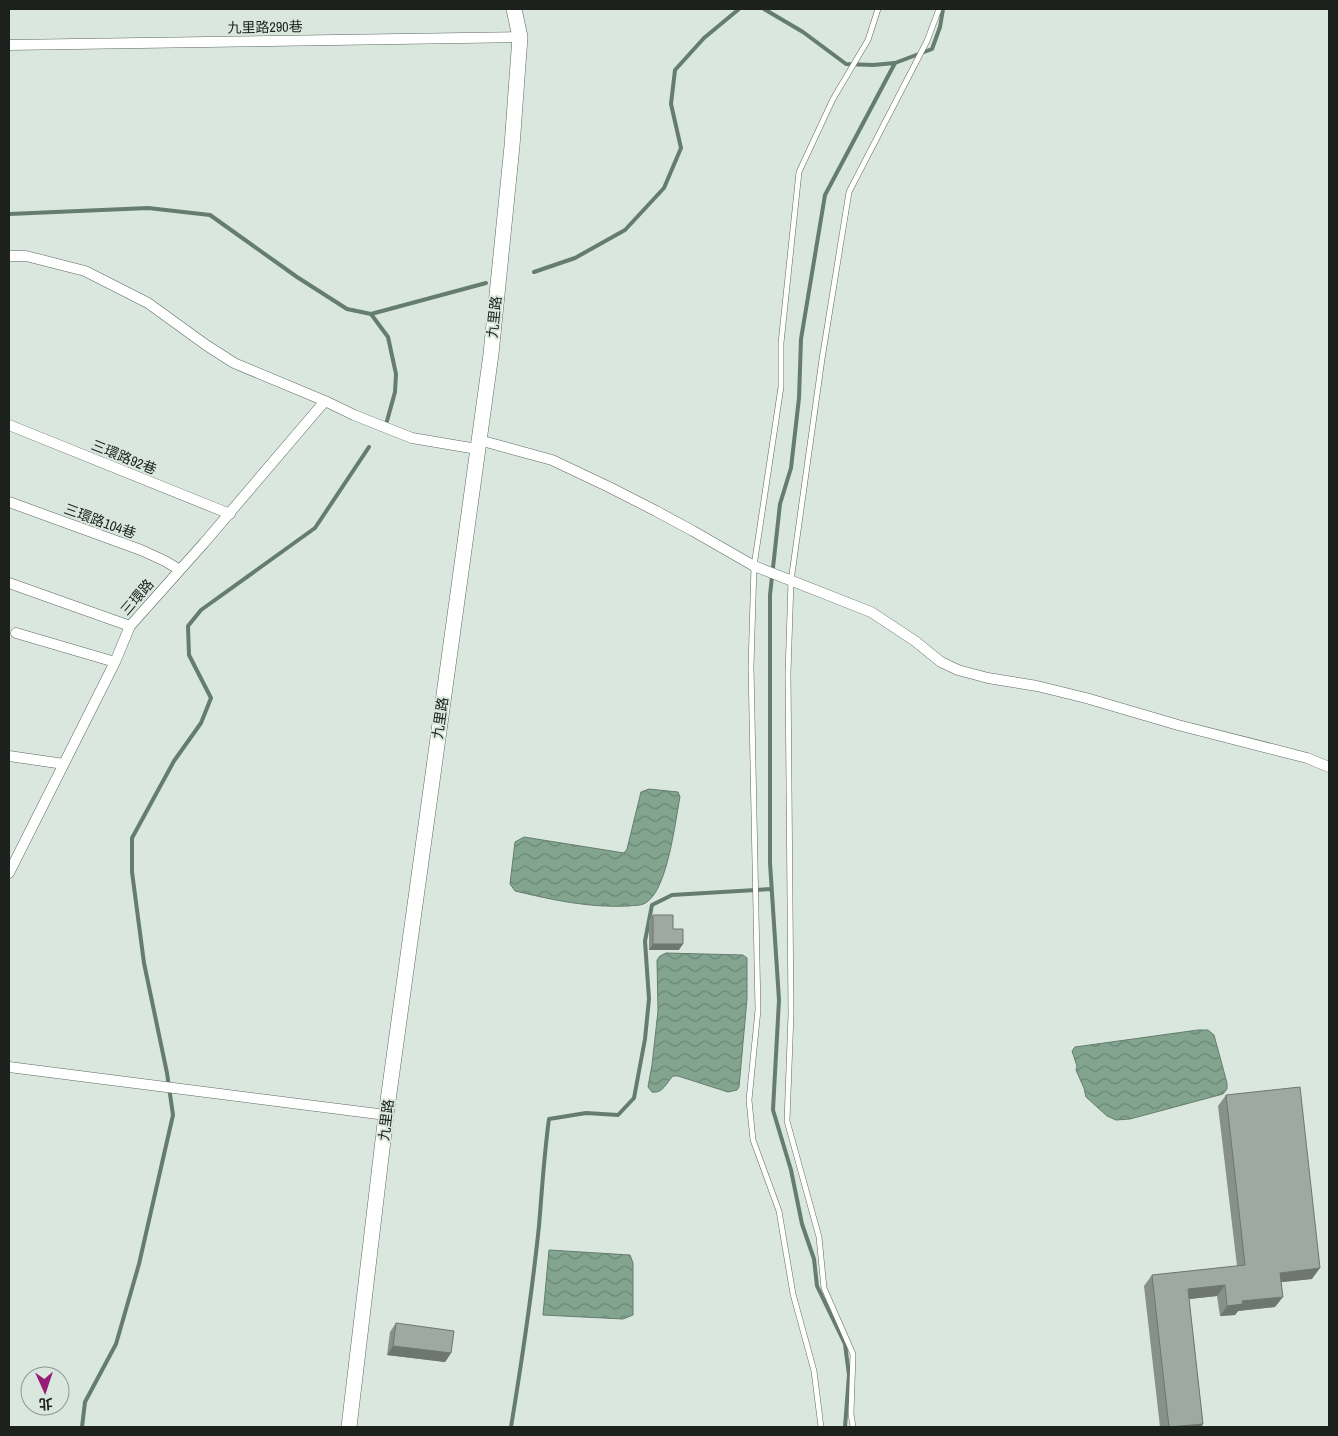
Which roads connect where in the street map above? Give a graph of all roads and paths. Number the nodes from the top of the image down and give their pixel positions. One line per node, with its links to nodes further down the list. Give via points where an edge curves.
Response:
1 (514, 9): 4 (street, 九里路)
2 (878, 9): 12 (lane, via 868,40 833,98 800,172 781,343 781,387)
3 (939, 9): 14 (lane, via 927,41 849,192)
4 (520, 37): 5 (street, 九里路290巷); 9 (street, 九里路, via 510,164)
5 (10, 45)
6 (9, 256): 7 (street, via 26,256 85,271 148,303 234,363)
7 (325, 400): 9 (street, via 354,416 412,438); 11 (street, 三環路)
8 (9, 425): 11 (street, 三環路92巷)
9 (478, 444): 12 (street, via 552,460 656,511); 24 (street, 九里路)
10 (9, 502): 13 (street, 三環路104巷, via 141,550)
11 (230, 514): 13 (street, 三環路)
12 (754, 566): 14 (street); 26 (lane, via 751,666 758,1010 749,1100 753,1140 779,1211 793,1294 814,1370)
13 (180, 570): 16 (street, 三環路)
14 (791, 581): 21 (street, via 871,612 941,662 958,670 1086,698 1307,758); 27 (lane, via 788,673 791,1014 787,1121 819,1237 824,1288 853,1354)
15 (9, 583): 16 (street)
16 (130, 626): 18 (street, 三環路)
17 (16, 633): 18 (street)
18 (115, 662): 20 (street, 三環路)
19 (9, 756): 20 (street)
20 (64, 764): 22 (street, 三環路)
21 (1329, 767)
22 (9, 873)
23 (9, 1067): 24 (street)
24 (386, 1115): 25 (street, 九里路)
25 (349, 1427)
26 (821, 1427)
27 (853, 1427)

